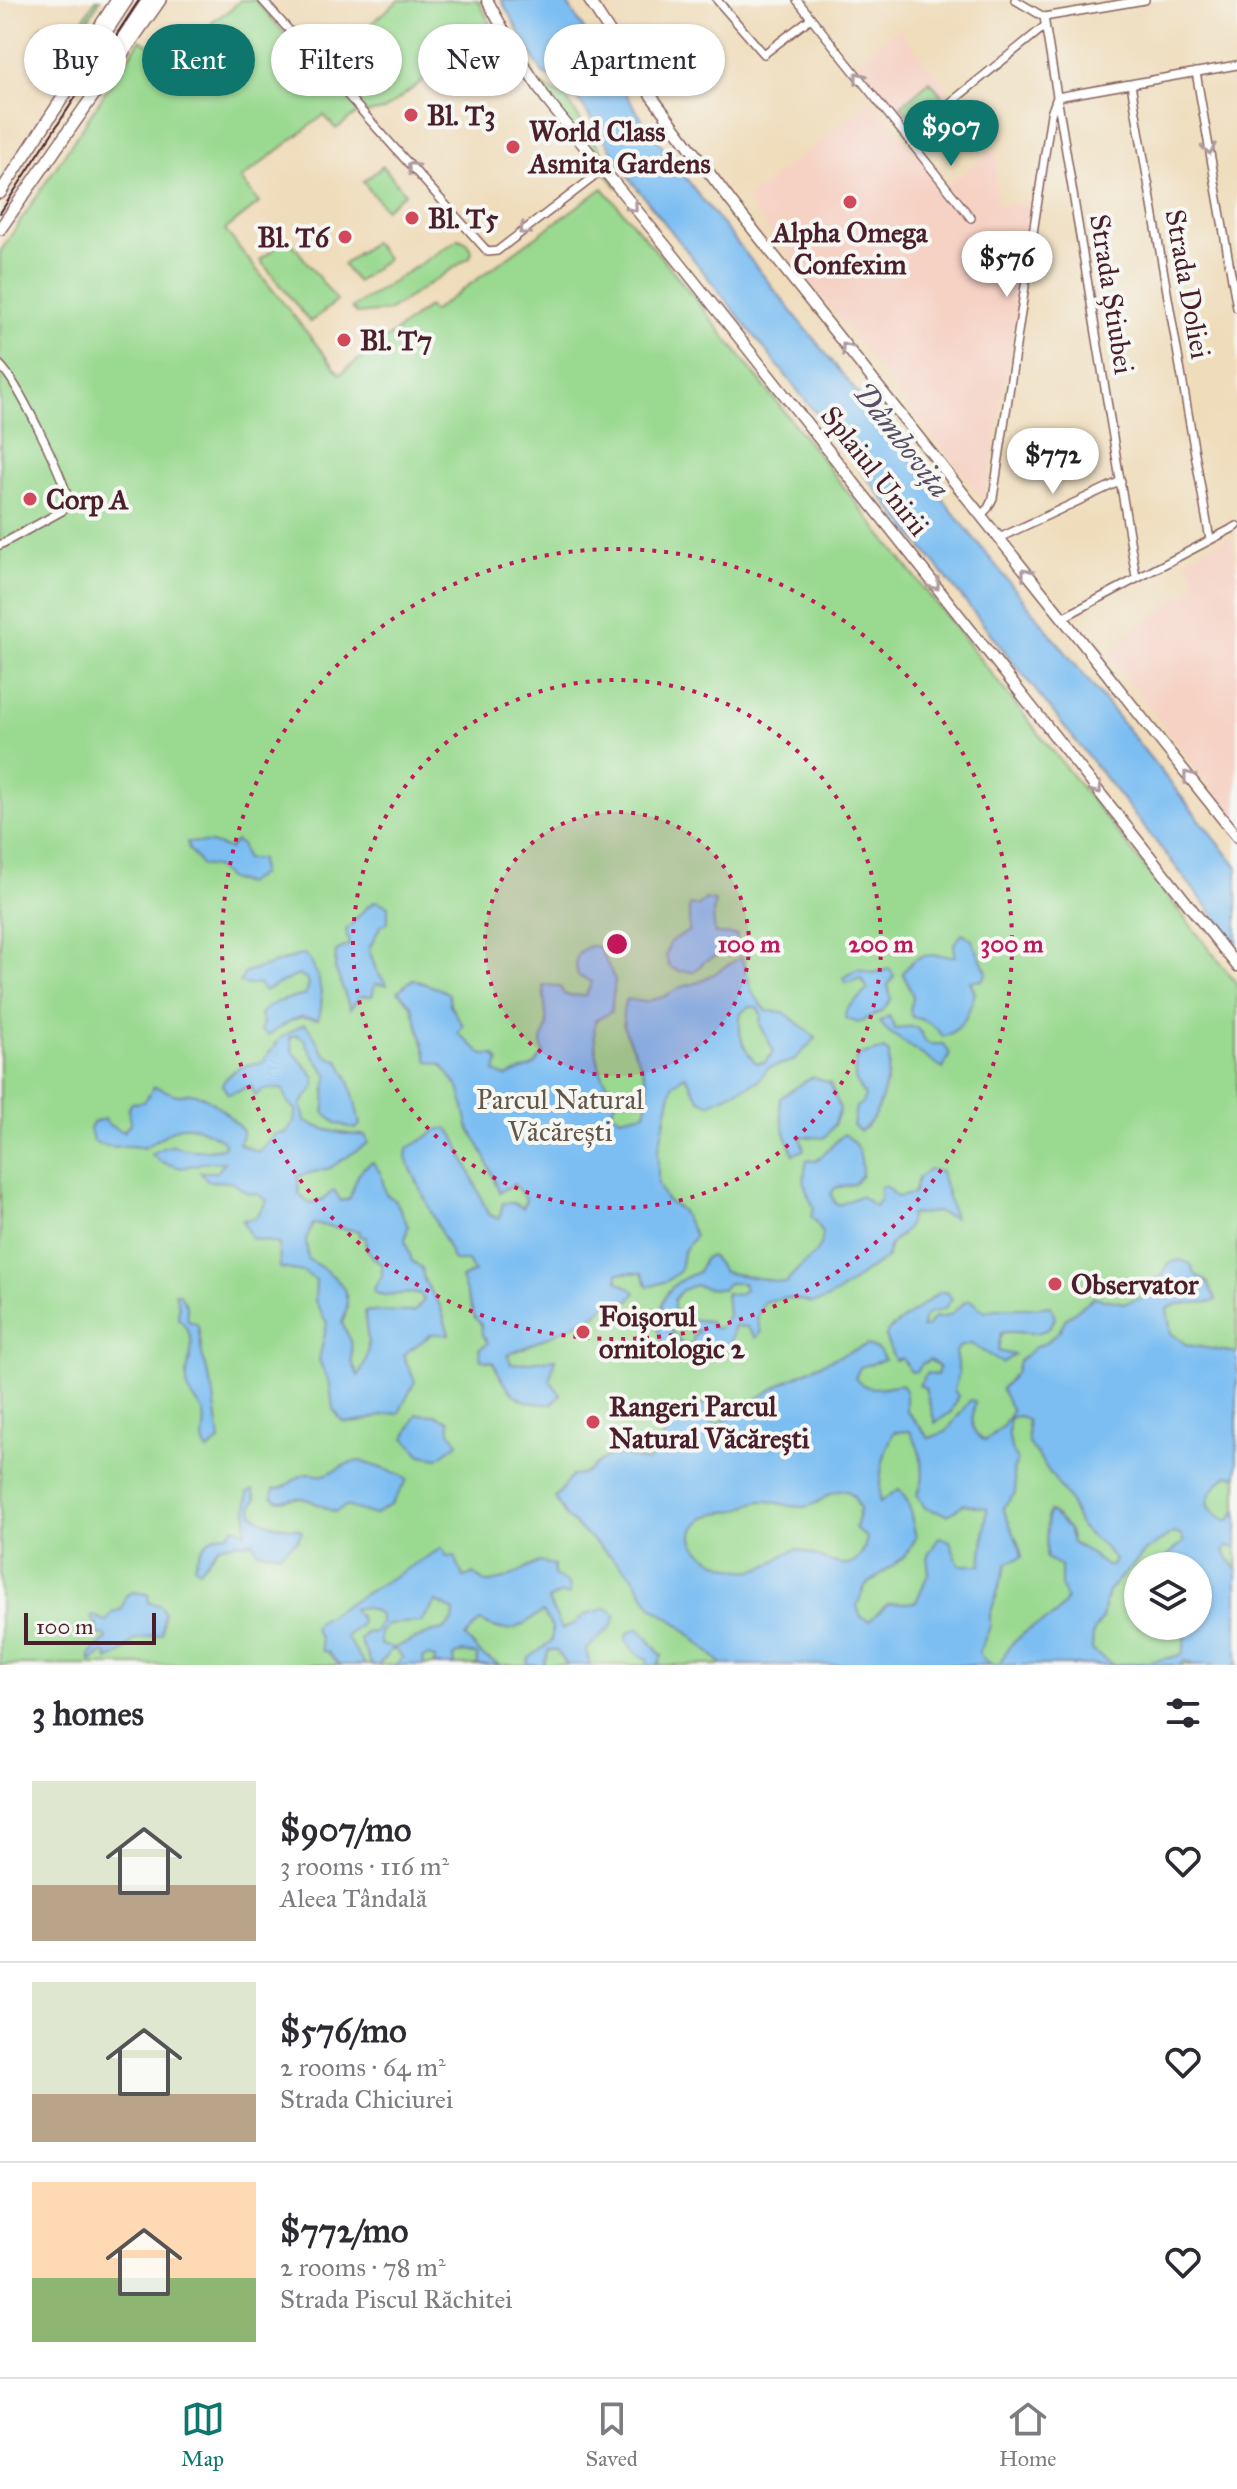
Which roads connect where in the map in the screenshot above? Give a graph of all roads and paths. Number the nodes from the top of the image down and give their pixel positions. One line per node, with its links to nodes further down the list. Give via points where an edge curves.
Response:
1 (117, 0): 20 (main road)
2 (127, 0): 21 (main road)
3 (148, 0): 23 (main road)
4 (160, 0): 24 (main road)
5 (262, 0): 19 (street, one-way to 5, via 497,251 488,252)
6 (487, 0): 19 (main road, Splaiul Unirii, via 534,82)
7 (589, 0): 28 (main road, Splaiul Unirii, one-way to 7, via 679,134)
8 (717, 0): 12 (street, via 764,54)
9 (797, 0): 12 (street)
10 (1015, 0): 13 (street)
11 (1145, 0): 13 (street)
12 (811, 18): 18 (street, one-way to 12)
13 (1044, 22): 17 (street, Strada Știubei); 18 (street)
14 (1237, 65): 15 (street)
15 (1196, 72): 16 (street); 25 (street, one-way to 25)
16 (1131, 84): 17 (street); 31 (street, Strada Doliei)
17 (1057, 97): 27 (street, Strada Știubei); 28 (street, via 993,498)
18 (907, 138): 22 (street)
19 (603, 170): 36 (main road, Splaiul Unirii, one-way to 36)
20 (0, 180)
21 (0, 193)
22 (971, 218)
23 (0, 222)
24 (0, 229)
25 (1237, 308)
26 (0, 365): 32 (street, via 28,409 69,502)
27 (1121, 481): 30 (street); 33 (street, Strada Știubei)
28 (980, 516): 30 (main road, Splaiul Unirii)
29 (1237, 526): 31 (street)
30 (999, 538): 34 (main road, Splaiul Unirii, one-way to 30)
31 (1210, 540): 33 (street)
32 (0, 545)
33 (1136, 577): 34 (street)
34 (1062, 618): 35 (main road, Splaiul Unirii, one-way to 34)
35 (1237, 837)
36 (1237, 966)

